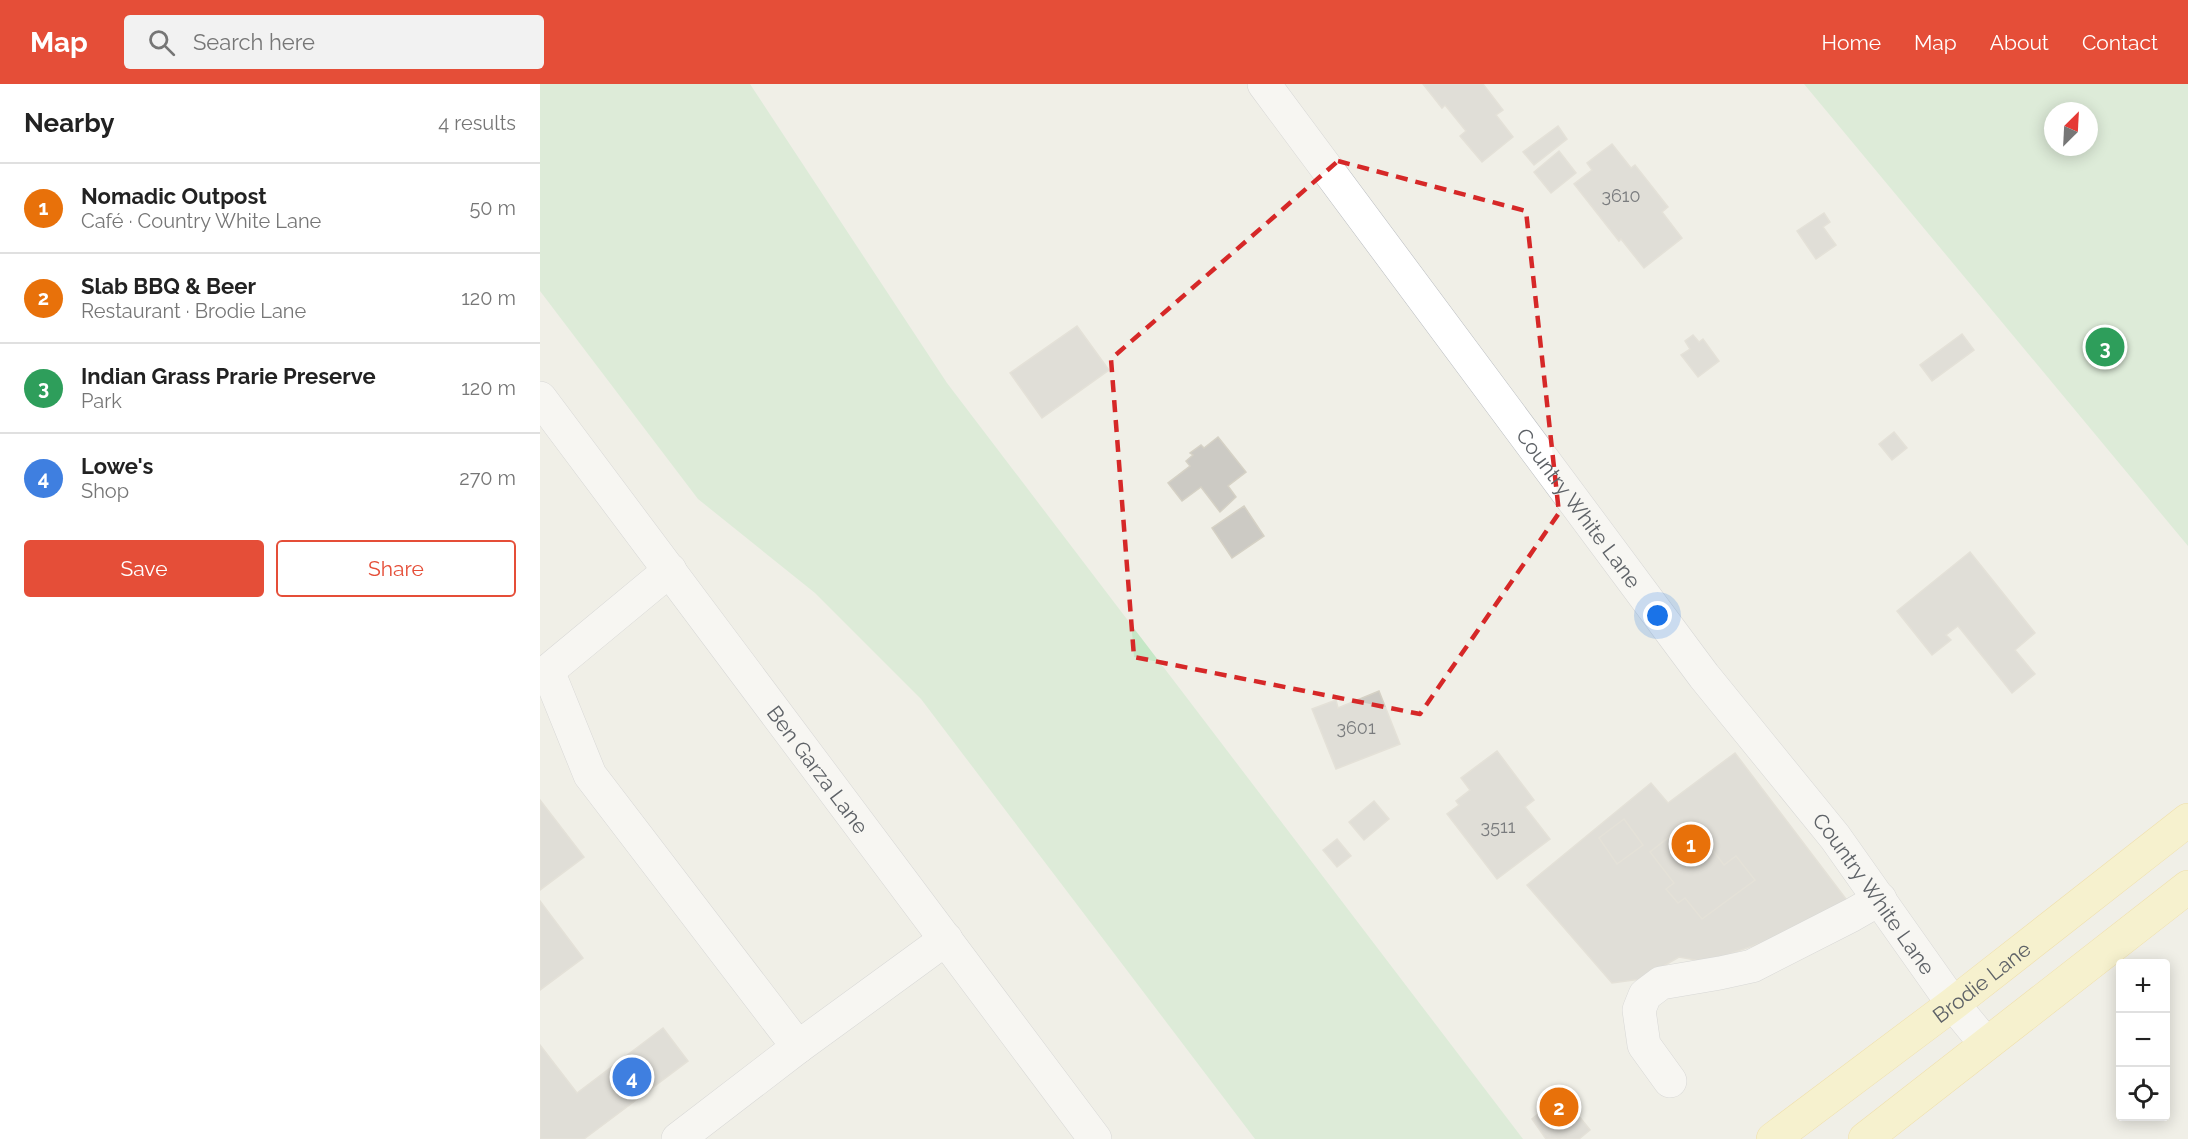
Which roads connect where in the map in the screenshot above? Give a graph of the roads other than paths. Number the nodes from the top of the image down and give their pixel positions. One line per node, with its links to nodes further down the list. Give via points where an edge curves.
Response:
1 (1264, 84): 7 (street, Country White Lane, via 1704,676)
2 (540, 398): 3 (street, Ben Garza Lane)
3 (670, 570): 4 (street); 8 (street, Ben Garza Lane)
4 (544, 674): 11 (street, via 590,775)
5 (2188, 820): 9 (main road, Brodie Lane)
6 (2188, 886): 10 (main road)
7 (1880, 898): 9 (street, Country White Lane); 12 (street, via 1752,966 1661,983 1645,995 1639,1010 1644,1045)
8 (946, 939): 11 (street); 14 (street, Ben Garza Lane)
9 (1953, 1004): 10 (street, Country White Lane); 15 (main road, Brodie Lane)
10 (1986, 1044): 16 (main road)
11 (798, 1047): 13 (street)
12 (1670, 1081)
13 (678, 1139)
14 (1095, 1139)
15 (1773, 1139)
16 (1865, 1139)

